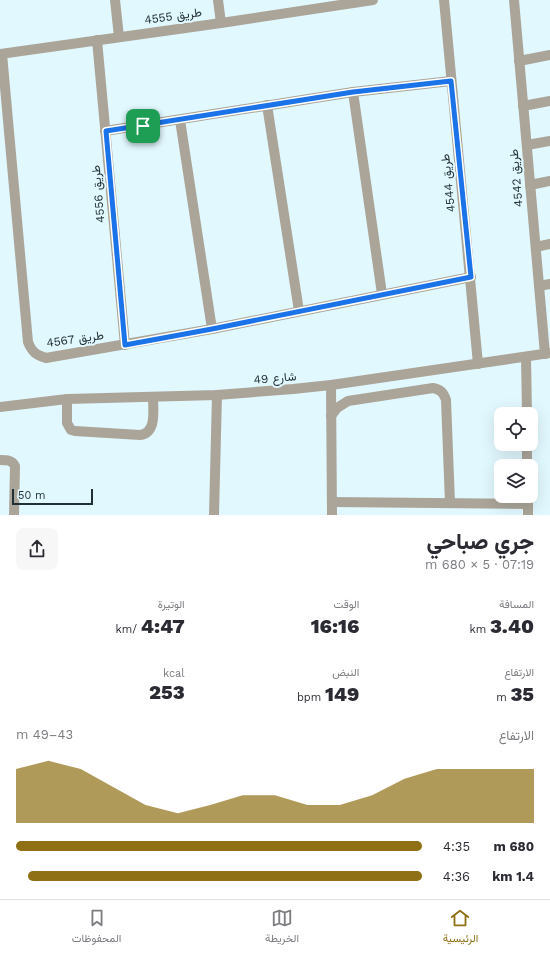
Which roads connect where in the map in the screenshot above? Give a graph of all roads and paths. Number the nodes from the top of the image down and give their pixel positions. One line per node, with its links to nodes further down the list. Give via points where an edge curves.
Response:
1 (115, 0): 8 (street)
2 (218, 0): 7 (street)
3 (373, 0): 6 (street, طريق 4555)
4 (444, 0): 13 (street, طريق 4544)
5 (514, 0): 12 (street, طريق 4542)
6 (330, 3): 7 (street, طريق 4555)
7 (221, 23): 8 (street, طريق 4555)
8 (118, 37): 9 (street, طريق 4555)
9 (97, 40): 10 (street, طريق 4555); 19 (street, طريق 4556)
10 (1, 54): 32 (street, طريق 4567, via 28,342 31,350 37,356 46,358)
11 (550, 55): 12 (street)
12 (519, 60): 17 (street, طريق 4542)
13 (451, 81): 14 (street); 26 (street, طريق 4544)
14 (353, 92): 16 (street); 29 (street)
15 (550, 101): 17 (street)
16 (267, 105): 18 (street); 30 (street)
17 (523, 106): 21 (street, طريق 4542)
18 (180, 120): 19 (street); 31 (street)
19 (106, 131): 32 (street, طريق 4556)
20 (550, 141): 21 (street)
21 (526, 145): 23 (street, طريق 4542)
22 (550, 181): 23 (street)
23 (530, 185): 25 (street, طريق 4542)
24 (550, 244): 25 (street)
25 (536, 247): 28 (street, طريق 4542)
26 (471, 277): 29 (street, طريق 4567); 35 (street, طريق 4544)
27 (550, 284): 28 (street)
28 (539, 286): 33 (street, طريق 4542)
29 (382, 294): 30 (street, طريق 4567)
30 (299, 311): 31 (street, طريق 4567)
31 (212, 329): 32 (street, طريق 4567)
32 (125, 345)
33 (548, 354): 34 (street, شارع 49)
34 (526, 357): 35 (street, شارع 49); 41 (street)
35 (478, 364): 36 (street, شارع 49)
36 (331, 385): 37 (street, شارع 49); 42 (street)
37 (217, 395): 38 (street, شارع 49); 49 (street)
38 (153, 397): 39 (street, شارع 49); 39 (street, via 152,426 150,431 140,435 71,430 67,423)
39 (67, 399): 40 (street, شارع 49)
40 (0, 406)
41 (527, 407)
42 (331, 416): 45 (street); 46 (street, via 337,408 348,401 433,388 440,390 446,400)
43 (0, 460): 48 (street, via 11,461 15,466)
44 (494, 501): 46 (street)
45 (332, 502): 46 (street); 50 (street)
46 (450, 503)
47 (528, 503): 51 (street)
48 (14, 515)
49 (214, 515)
50 (332, 515)
51 (528, 515)

